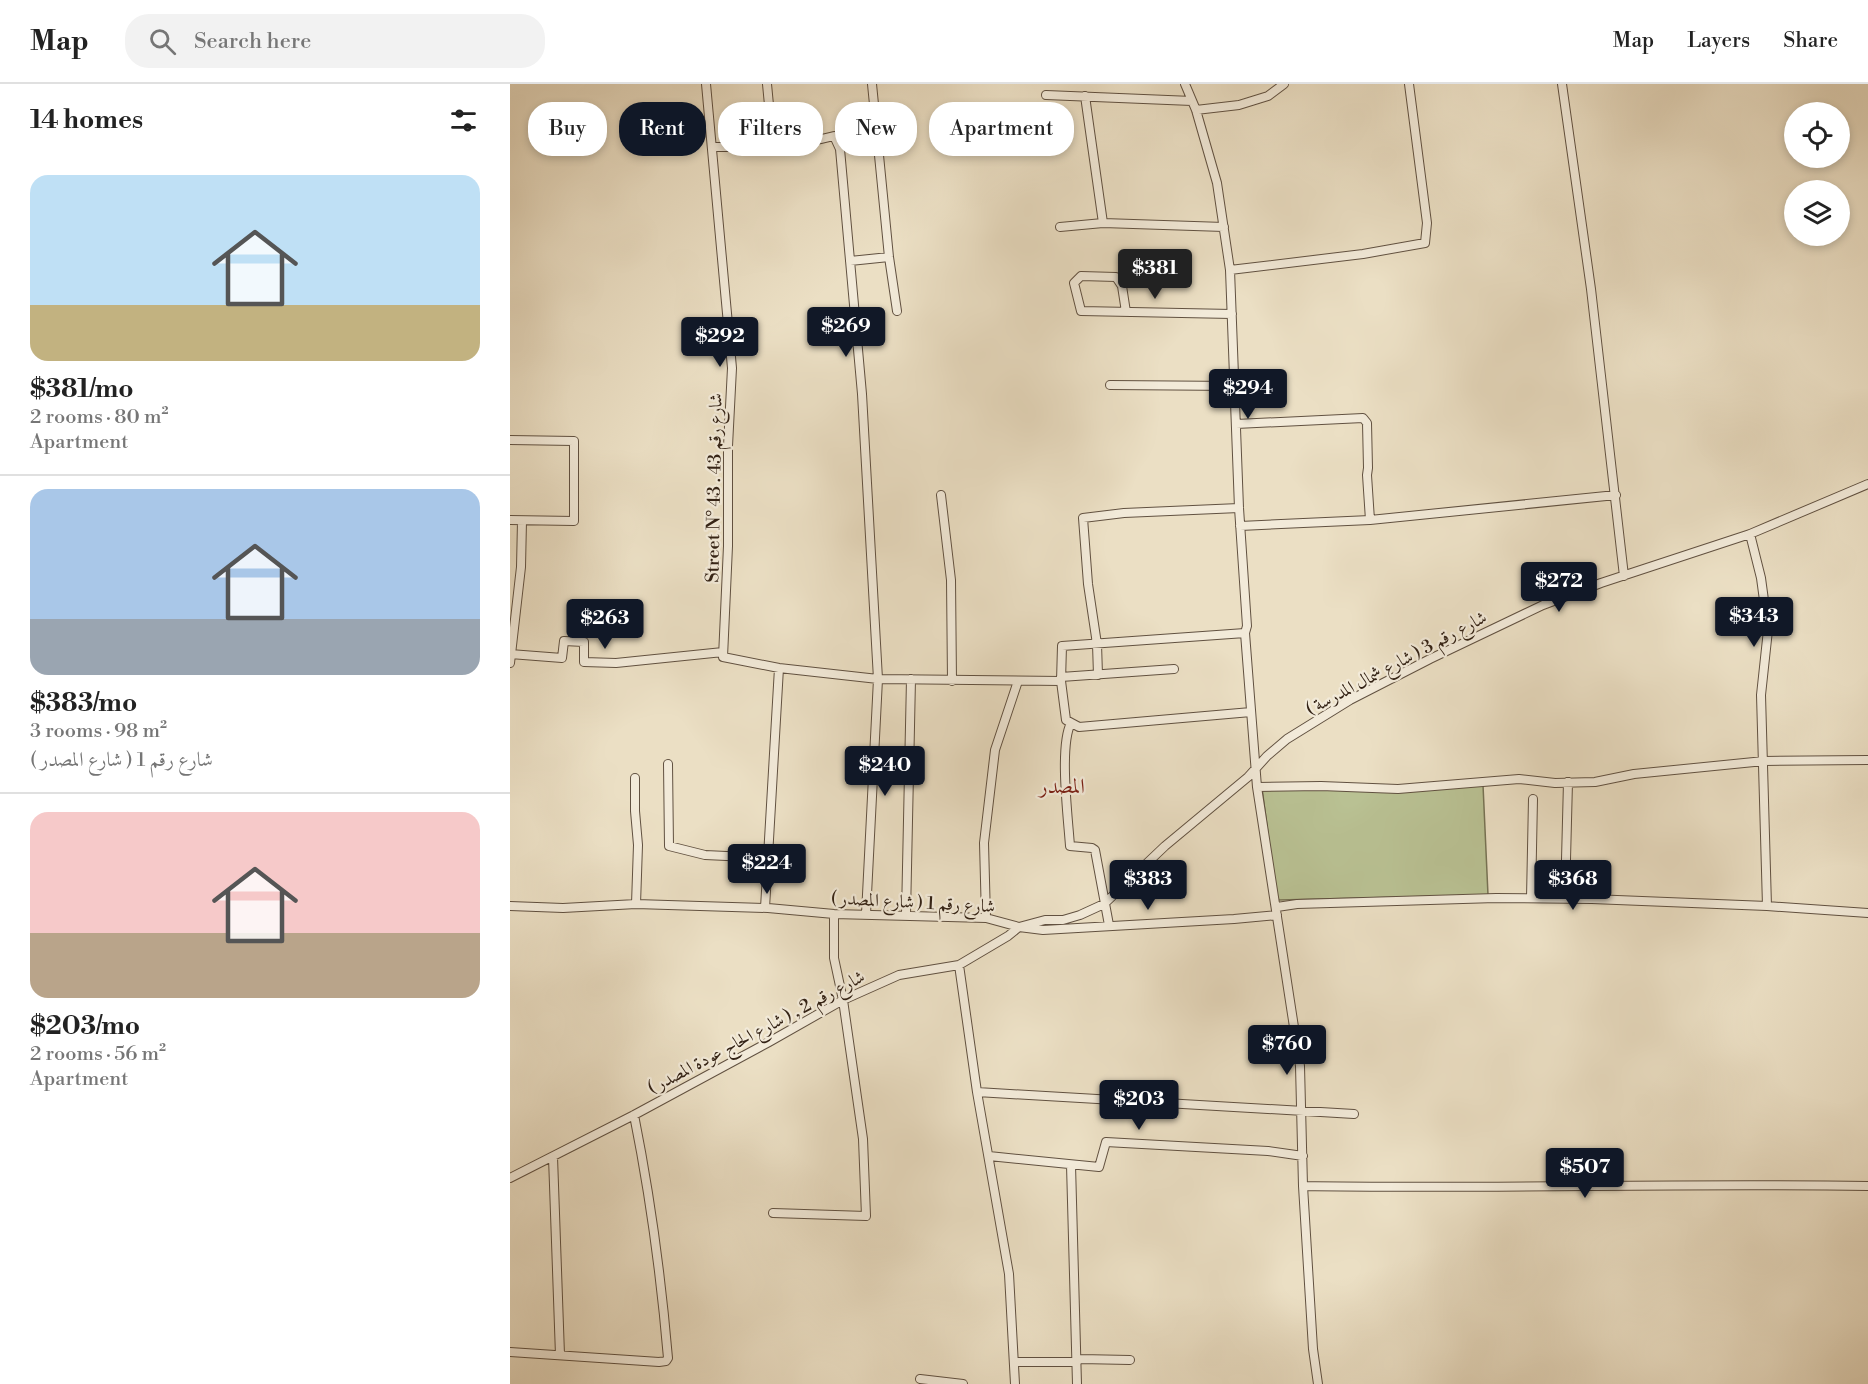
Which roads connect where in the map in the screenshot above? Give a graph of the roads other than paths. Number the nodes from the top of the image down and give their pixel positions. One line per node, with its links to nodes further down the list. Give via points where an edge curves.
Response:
1 (706, 84): 14 (street, Street N° 43 . شارع رقم 43)
2 (767, 84): 11 (street)
3 (872, 84): 19 (street)
4 (1185, 84): 10 (street)
5 (1284, 84): 12 (street, via 1268,96 1239,105)
6 (1409, 84): 21 (street, via 1427,223 1425,243)
7 (1562, 84): 31 (street)
8 (1046, 95): 9 (street)
9 (1084, 96): 10 (street); 16 (street)
10 (1192, 101): 12 (street)
11 (768, 102)
12 (1196, 110): 18 (street, via 1217,183)
13 (823, 139): 20 (street, via 834,136 840,148)
14 (712, 147): 15 (street); 41 (street, Street N° 43 . شارع رقم 43, via 732,368)
15 (718, 147)
16 (1102, 223): 17 (street); 18 (street)
17 (1060, 227)
18 (1224, 227): 21 (street)
19 (889, 257): 20 (street); 22 (street)
20 (850, 261): 47 (street, via 862,394)
21 (1230, 270): 24 (street)
22 (897, 311)
23 (1126, 312): 23 (street, via 1081,311 1074,284 1082,276 1116,276 1122,286); 24 (street)
24 (1232, 314): 26 (street)
25 (1110, 385): 26 (street)
26 (1235, 386): 27 (street)
27 (1236, 424): 32 (street); 33 (street, via 1363,418 1367,423)
28 (510, 440): 35 (street, via 574,441 574,520)
29 (1868, 484): 37 (street, شارع رقم 3 ( شارع شمال المدرسة ))
30 (941, 495): 50 (street, via 951,580)
31 (1616, 495): 33 (street); 38 (street)
32 (1239, 508): 36 (street); 40 (street, via 1083,518)
33 (1370, 519): 36 (street)
34 (510, 520): 35 (street)
35 (522, 521): 42 (street, via 521,567)
36 (1240, 526): 39 (street)
37 (1750, 534): 38 (street, شارع رقم 3 ( شارع شمال المدرسة )); 55 (street, via 1768,630 1761,695)
38 (1624, 576): 57 (street, شارع رقم 3 ( شارع شمال المدرسة ), via 1543,605 1350,700 1287,739)
39 (1245, 633): 40 (street); 52 (street)
40 (1097, 644): 46 (street); 49 (street, via 1062,646)
41 (723, 652): 42 (street, via 616,663 584,662 584,642 564,641 562,658); 44 (street, via 723,657)
42 (510, 654): 43 (street)
43 (510, 663)
44 (778, 668): 47 (street); 62 (street)
45 (1174, 669): 46 (street)
46 (1098, 675): 49 (street)
47 (878, 679): 48 (street); 73 (street)
48 (911, 679): 50 (street); 74 (street)
49 (1061, 679): 51 (street); 53 (street, via 1066,720)
50 (952, 681): 51 (street)
51 (1018, 681): 75 (street, via 995,750 984,843)
52 (1251, 712): 53 (street, via 1079,727); 57 (street)
53 (1071, 723): 66 (street, via 1066,734 1070,846 1095,850)
54 (1868, 760): 55 (street)
55 (1764, 761): 59 (street); 68 (street)
56 (668, 764): 62 (street, via 669,846 705,855)
57 (1257, 768): 60 (street); 66 (street, شارع رقم 3 ( شارع شمال المدرسة ))
58 (635, 778): 65 (street)
59 (1568, 782): 60 (street, via 1519,779 1398,789); 64 (street)
60 (1257, 787): 70 (street)
61 (1533, 799): 63 (street)
62 (767, 858): 69 (street)
63 (1531, 898): 64 (street, شارع رقم 1 ( شارع المصدر )); 70 (street, شارع رقم 1 ( شارع المصدر ), via 1297,903)
64 (1565, 898): 68 (street, شارع رقم 1 ( شارع المصدر ))
65 (636, 904): 67 (street, شارع رقم 1 ( شارع المصدر )); 69 (street, شارع رقم 1 ( شارع المصدر ))
66 (1104, 904): 76 (street); 77 (street, شارع رقم 3 ( شارع شمال المدرسة ), via 1072,918)
67 (510, 906)
68 (1767, 906): 71 (street, شارع رقم 1 ( شارع المصدر ))
69 (765, 908): 72 (street, شارع رقم 1 ( شارع المصدر ))
70 (1277, 911): 76 (street, شارع رقم 1 ( شارع المصدر ), via 1234,919); 81 (street, via 1300,1066)
71 (1868, 913)
72 (834, 914): 73 (street, شارع رقم 1 ( شارع المصدر )); 79 (street, via 834,958)
73 (867, 914): 74 (street, شارع رقم 1 ( شارع المصدر ))
74 (906, 915): 75 (street, شارع رقم 1 ( شارع المصدر ))
75 (986, 918): 77 (street, شارع رقم 1 ( شارع المصدر ))
76 (1109, 925): 77 (street, شارع رقم 1 ( شارع المصدر ), via 1043,930)
77 (1019, 927): 78 (street, شارع رقم 2 , ( شارع الحاج عودة المصدر ))
78 (959, 965): 79 (street, شارع رقم 2 , ( شارع الحاج عودة المصدر ), via 899,975); 80 (street)
79 (843, 999): 83 (street, شارع رقم 2 , ( شارع الحاج عودة المصدر )); 91 (street, via 863,1139 866,1216)
80 (977, 1092): 81 (street); 84 (street)
81 (1301, 1110): 82 (street); 85 (street)
82 (1354, 1114)
83 (634, 1115): 86 (street, شارع رقم 2 , ( شارع الحاج عودة المصدر )); 93 (street, via 663,1298 668,1358 659,1362)
84 (988, 1156): 87 (street); 95 (street, via 1009,1274)
85 (1303, 1156): 87 (street, via 1106,1142 1099,1167); 89 (street)
86 (553, 1157): 88 (street, شارع رقم 2 , ( شارع الحاج عودة المصدر )); 93 (street)
87 (1071, 1166): 96 (street)
88 (510, 1178)
89 (1303, 1186): 90 (street); 101 (street)
90 (1868, 1186)
91 (773, 1213)
92 (510, 1352): 93 (street)
93 (560, 1355)
94 (1130, 1360): 96 (street)
95 (1014, 1362): 96 (street); 99 (street)
96 (1076, 1362): 100 (street)
97 (920, 1379): 98 (street)
98 (963, 1384)
99 (1015, 1384)
100 (1077, 1384)
101 (1318, 1384)

